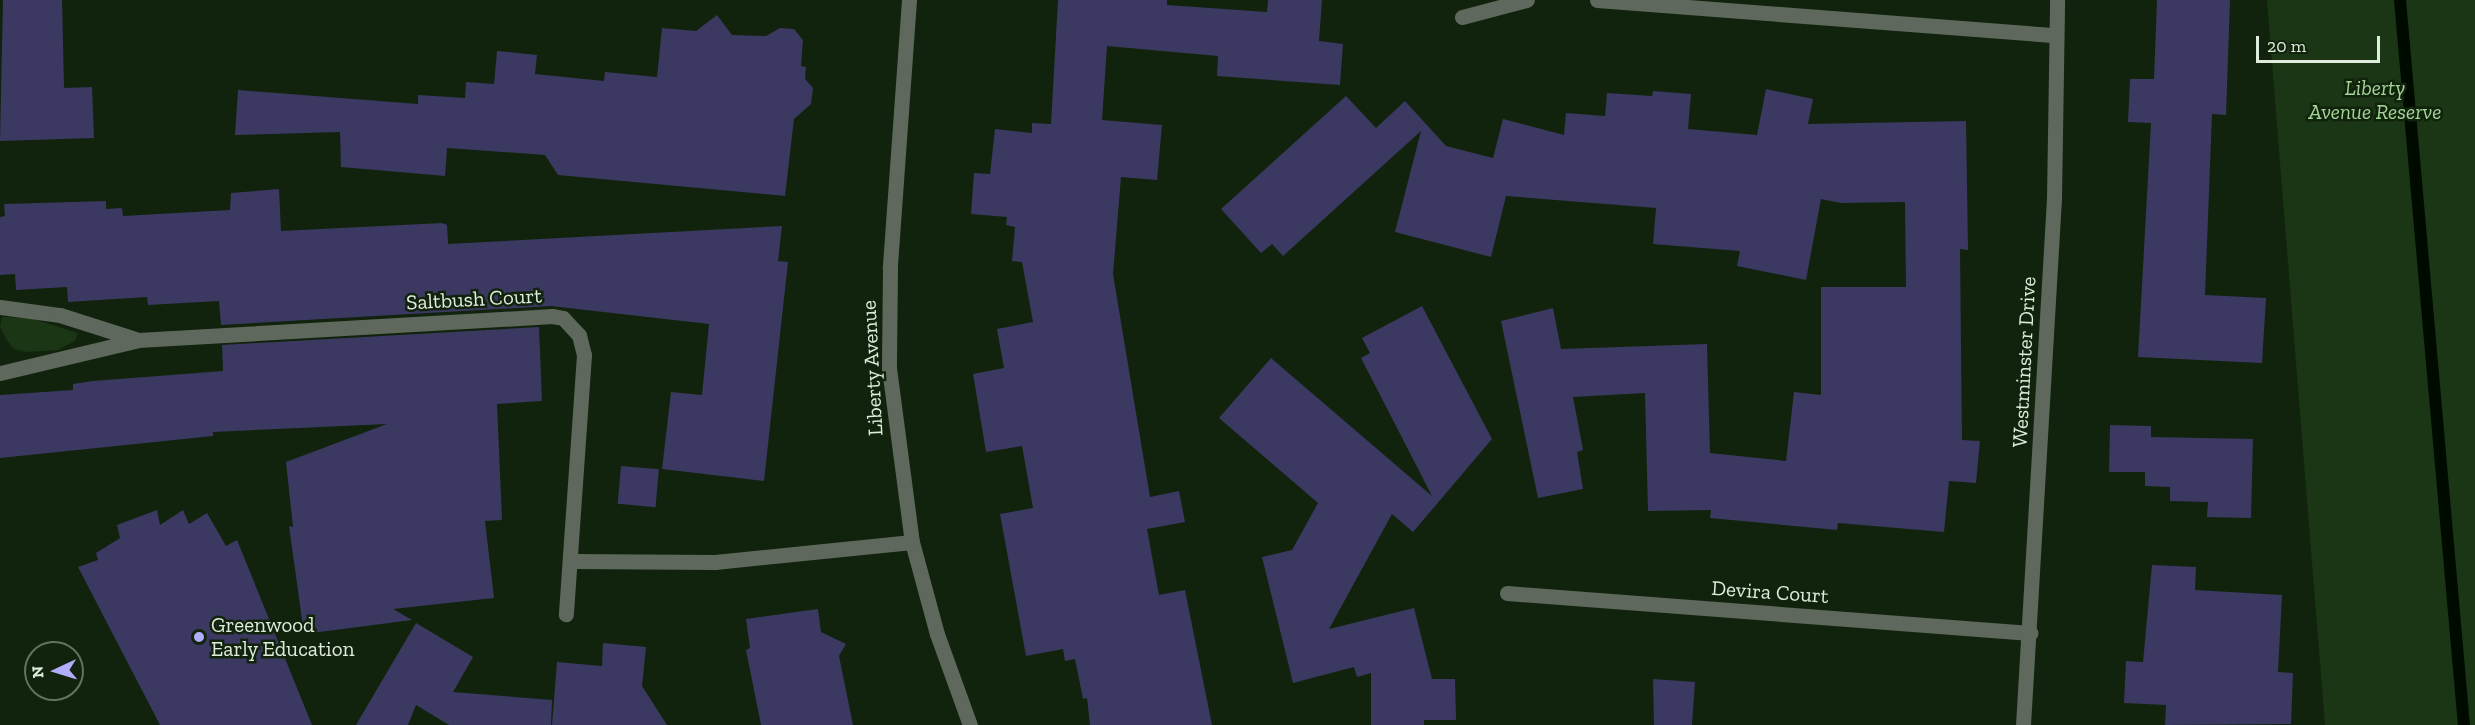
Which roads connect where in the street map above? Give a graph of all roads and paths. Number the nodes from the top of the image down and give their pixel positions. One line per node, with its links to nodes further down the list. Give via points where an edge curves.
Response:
1 (909, 0): 10 (street, Liberty Avenue, via 888,318 893,412)
2 (1527, 0): 5 (street)
3 (1597, 0): 6 (street)
4 (2057, 0): 6 (street, Westminster Drive)
5 (1462, 17)
6 (2056, 35): 14 (street, Westminster Drive, via 2054,198)
7 (0, 307): 8 (street, Saltbush Court, via 60,315)
8 (138, 340): 9 (street, Saltbush Court); 11 (street, Saltbush Court, via 563,318 579,335 584,355)
9 (0, 373)
10 (912, 542): 11 (street, via 715,562); 15 (street, Liberty Avenue, via 937,634)
11 (572, 561): 13 (street, Saltbush Court)
12 (1507, 593): 14 (street, Devira Court)
13 (566, 614)
14 (2030, 633): 16 (street, Westminster Drive)
15 (970, 725)
16 (2023, 725)

